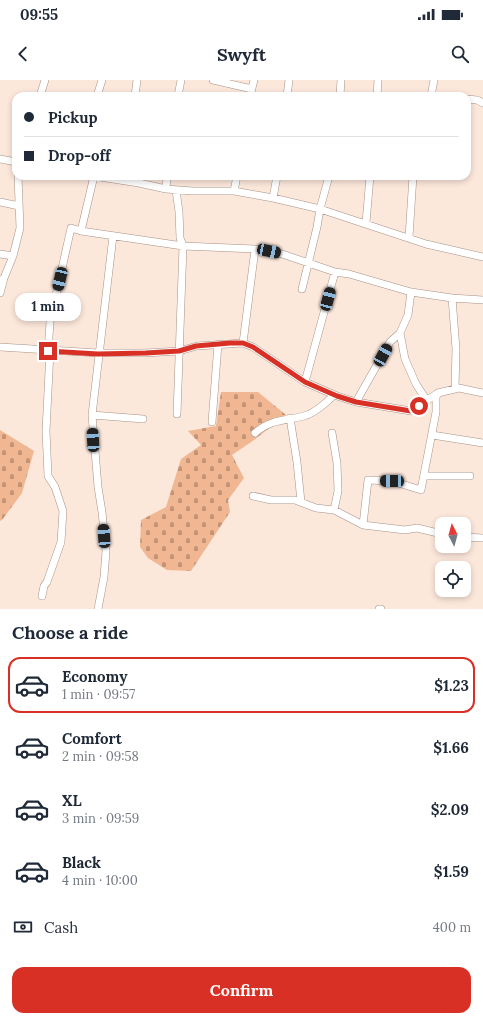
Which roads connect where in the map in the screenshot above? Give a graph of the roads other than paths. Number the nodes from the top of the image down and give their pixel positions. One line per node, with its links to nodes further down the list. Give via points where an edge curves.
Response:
1 (45, 80): 11 (street)
2 (102, 80): 12 (street)
3 (137, 80): 13 (street)
4 (181, 80): 14 (street)
5 (213, 80): 15 (street)
6 (254, 80): 15 (street)
7 (289, 80): 16 (street)
8 (341, 80): 17 (street)
9 (378, 80): 18 (street)
10 (434, 80): 19 (street)
11 (41, 92)
12 (99, 92)
13 (136, 92)
14 (179, 92)
15 (251, 92)
16 (288, 92)
17 (340, 92)
18 (377, 92)
19 (432, 92)
20 (471, 100): 21 (street)
21 (483, 103)
22 (0, 158): 23 (street)
23 (12, 161)
24 (18, 180): 38 (street)
25 (92, 180): 41 (street)
26 (128, 180): 33 (street)
27 (167, 180): 33 (street)
28 (236, 180): 35 (street)
29 (276, 180): 36 (street)
30 (328, 180): 39 (street)
31 (370, 180): 40 (street)
32 (413, 180): 43 (street)
33 (166, 188): 34 (street)
34 (176, 190): 35 (street); 44 (street)
35 (234, 191): 36 (street)
36 (273, 198): 39 (street)
37 (0, 202): 38 (street)
38 (19, 206): 47 (street, via 20,228)
39 (320, 209): 40 (street); 49 (street)
40 (366, 223): 43 (street)
41 (81, 231): 42 (street); 61 (street, via 71,228 50,322)
42 (112, 236): 44 (street); 63 (street)
43 (408, 237): 48 (street, via 426,244)
44 (183, 246): 45 (street); 62 (street)
45 (256, 248): 49 (street); 58 (street)
46 (0, 254): 47 (street)
47 (13, 256): 51 (street)
48 (483, 257)
49 (308, 262): 50 (street); 52 (street)
50 (335, 272): 53 (street); 64 (street)
51 (2, 279): 54 (street)
52 (302, 289)
53 (411, 292): 55 (street); 57 (street, via 408,315)
54 (0, 293)
55 (452, 298): 56 (street); 65 (street, via 456,349)
56 (483, 300)
57 (400, 333): 69 (street, via 405,359); 70 (street, via 390,342)
58 (243, 343): 59 (street); 64 (street)
59 (218, 344): 62 (street); 75 (street)
60 (0, 347): 61 (street)
61 (49, 351): 63 (street); 89 (street, via 46,431 48,476 55,487 63,518 61,542)
62 (179, 351): 63 (street); 71 (street)
63 (98, 354): 72 (street)
64 (305, 382): 68 (street)
65 (455, 389): 66 (street); 67 (street)
66 (438, 393): 69 (street); 78 (street)
67 (483, 393)
68 (334, 395): 70 (street); 73 (street, via 325,404 305,416)
69 (427, 401): 70 (street, via 411,411)
70 (356, 402)
71 (177, 414)
72 (92, 415): 74 (street); 90 (street, via 106,551)
73 (290, 418): 76 (street, via 266,425); 83 (street)
74 (143, 419)
75 (212, 422)
76 (255, 433)
77 (332, 433): 84 (street, via 338,491)
78 (432, 435): 79 (street); 80 (street)
79 (483, 443)
80 (424, 476): 81 (street); 85 (street, via 421,490 392,481 368,480)
81 (470, 476)
82 (253, 496): 83 (street)
83 (301, 502): 84 (street, via 316,508)
84 (334, 510): 85 (street)
85 (363, 524): 86 (street, via 405,530 417,528)
86 (435, 532)
87 (471, 537): 88 (street)
88 (483, 538)
89 (42, 596)
90 (98, 609)

